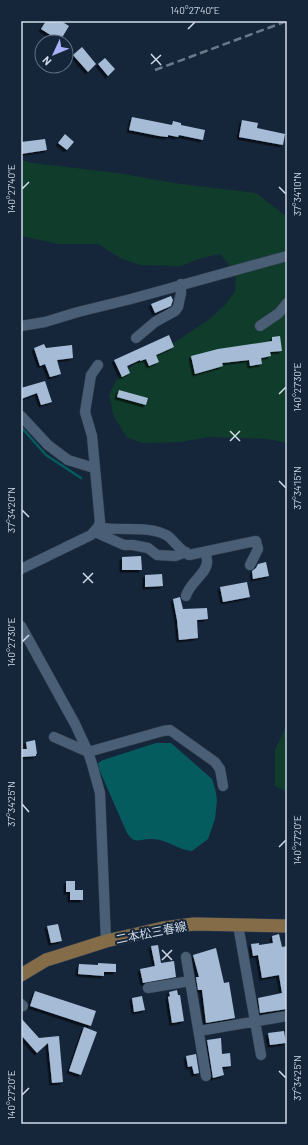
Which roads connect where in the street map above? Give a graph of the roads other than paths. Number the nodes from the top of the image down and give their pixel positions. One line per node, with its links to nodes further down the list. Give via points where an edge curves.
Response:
1 (287, 256): 2 (street)
2 (181, 284): 4 (street, via 45,322); 6 (street, via 178,307 175,311 155,322)
3 (287, 303): 5 (street, via 279,313)
4 (21, 326)
5 (260, 326)
6 (136, 338)
7 (98, 364): 9 (street, via 91,375 85,412 92,436)
8 (21, 416): 9 (street, via 48,445 68,460)
9 (94, 468): 10 (street, via 100,522)
10 (97, 530): 11 (street, via 156,531 166,535); 11 (street, via 124,545 148,548 157,555 175,556); 14 (street)
11 (186, 552): 12 (street, via 190,555)
12 (205, 552): 13 (street, via 256,541 258,549); 15 (street, via 208,562 206,568)
13 (250, 565)
14 (21, 569)
15 (186, 596)
16 (21, 626): 18 (street)
17 (54, 737): 18 (street)
18 (88, 752): 19 (street, via 170,730 215,762 220,768); 22 (street, via 100,793)
19 (223, 786)
20 (238, 925): 21 (main road, 二本松三春線); 22 (main road, 二本松三春線, via 194,924 163,928); 28 (street)
21 (287, 926)
22 (106, 942): 24 (main road, 二本松三春線, via 46,960)
23 (186, 957): 25 (street)
24 (21, 975)
25 (190, 981): 26 (street); 29 (street)
26 (148, 988)
27 (287, 1016): 28 (street)
28 (255, 1021): 29 (street); 30 (street)
29 (199, 1031): 31 (street)
30 (261, 1055)
31 (206, 1076)

